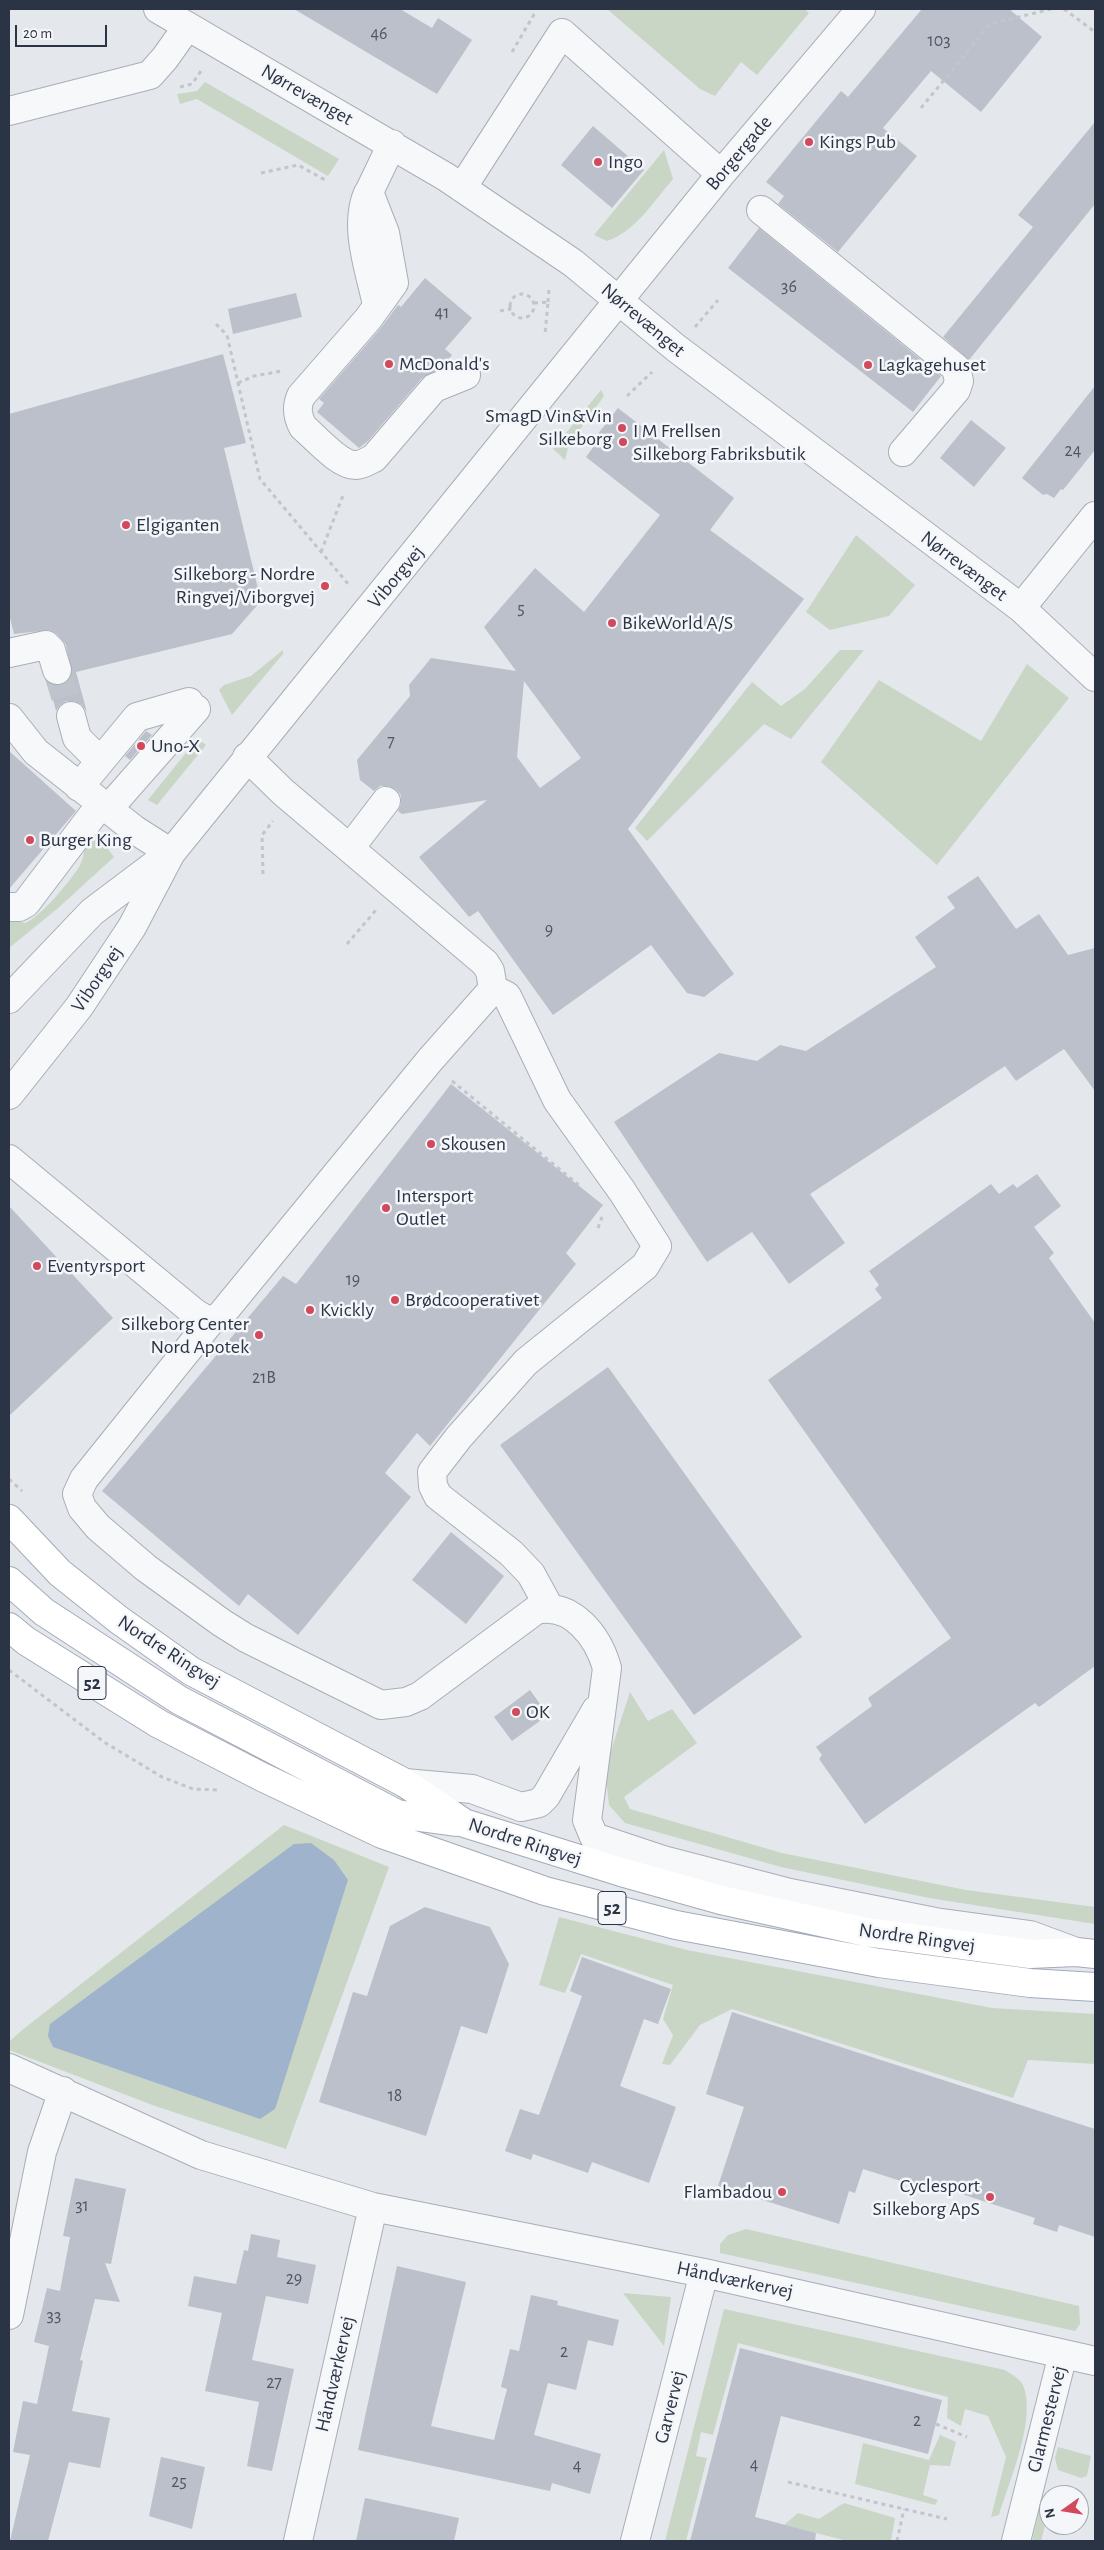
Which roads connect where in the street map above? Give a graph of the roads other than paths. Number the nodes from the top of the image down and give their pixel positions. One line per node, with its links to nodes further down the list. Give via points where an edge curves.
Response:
1 (158, 9): 3 (street, Nørrevænget)
2 (861, 9): 6 (street, Borgergade)
3 (187, 27): 4 (street, via 150,75); 5 (street, Nørrevænget)
4 (9, 111)
5 (392, 144): 7 (street, Nørrevænget); 10 (street, via 369,192 385,233 394,283 301,396 299,419 303,427 345,463 356,465 374,458 434,388)
6 (721, 174): 7 (street, via 562,33); 9 (street, Borgergade)
7 (462, 188): 9 (street, Nørrevænget)
8 (761, 210): 11 (street, via 956,368 959,381 956,390)
9 (619, 299): 13 (street, Nørrevænget, via 676,348); 19 (street, Viborgvej)
10 (466, 375)
11 (903, 452)
12 (1095, 516): 13 (street)
13 (1021, 608): 16 (street, Nørrevænget)
14 (9, 653): 15 (street, via 46,645 51,650)
15 (57, 670)
16 (1095, 677)
17 (72, 716): 20 (street, via 77,738)
18 (9, 718): 21 (street, via 36,752)
19 (247, 756): 23 (street, via 283,792); 24 (street, Viborgvej)
20 (100, 761): 21 (street); 21 (street, via 137,717 183,706)
21 (95, 799): 24 (street); 25 (street, via 26,903)
22 (386, 801): 23 (street)
23 (350, 848): 26 (street, via 485,963)
24 (170, 853): 27 (street, Viborgvej, via 92,912); 28 (street, Viborgvej, via 132,927 79,1007)
25 (9, 907)
26 (493, 989): 30 (street, via 430,1060 217,1320); 33 (street, via 507,996 557,1100 657,1246 645,1266 526,1362 432,1472 438,1496 511,1552 531,1574)
27 (9, 999)
28 (9, 1095)
29 (9, 1159): 30 (street)
30 (210, 1322): 33 (street, via 79,1486 78,1494 86,1516 119,1546 246,1638 381,1705 406,1702 420,1696 536,1610)
31 (9, 1519): 36 (main road, Nordre Ringvej, via 60,1573 191,1671)
32 (9, 1581): 37 (main road, via 44,1612 179,1700 397,1814)
33 (549, 1607): 35 (street, via 576,1619 599,1645 608,1668)
34 (9, 1628): 39 (main road, Nordre Ringvej / 52, via 159,1724 262,1777 382,1834 545,1891 676,1925 879,1963 1030,1983)
35 (601, 1700): 36 (street, via 539,1803 521,1807 472,1789); 38 (street, via 587,1820 594,1837 663,1860 790,1893 935,1922 1030,1935)
36 (405, 1783): 37 (main road, Nordre Ringvej)
37 (464, 1824): 38 (main road, Nordre Ringvej / 52, via 721,1900 866,1932 1030,1954)
38 (1086, 1953)
39 (1095, 1987)
40 (9, 2068): 41 (street, Håndværkervej)
41 (63, 2090): 42 (street, Håndværkervej, via 201,2155); 44 (street, via 42,2152)
42 (373, 2207): 43 (street, Håndværkervej); 47 (street, Håndværkervej)
43 (704, 2273): 45 (street, Håndværkervej); 48 (street, Garvervej)
44 (9, 2315)
45 (1063, 2354): 46 (street, Håndværkervej); 49 (street, Glarmestervej)
46 (1095, 2362)
47 (298, 2541)
48 (635, 2541)
49 (1016, 2541)

